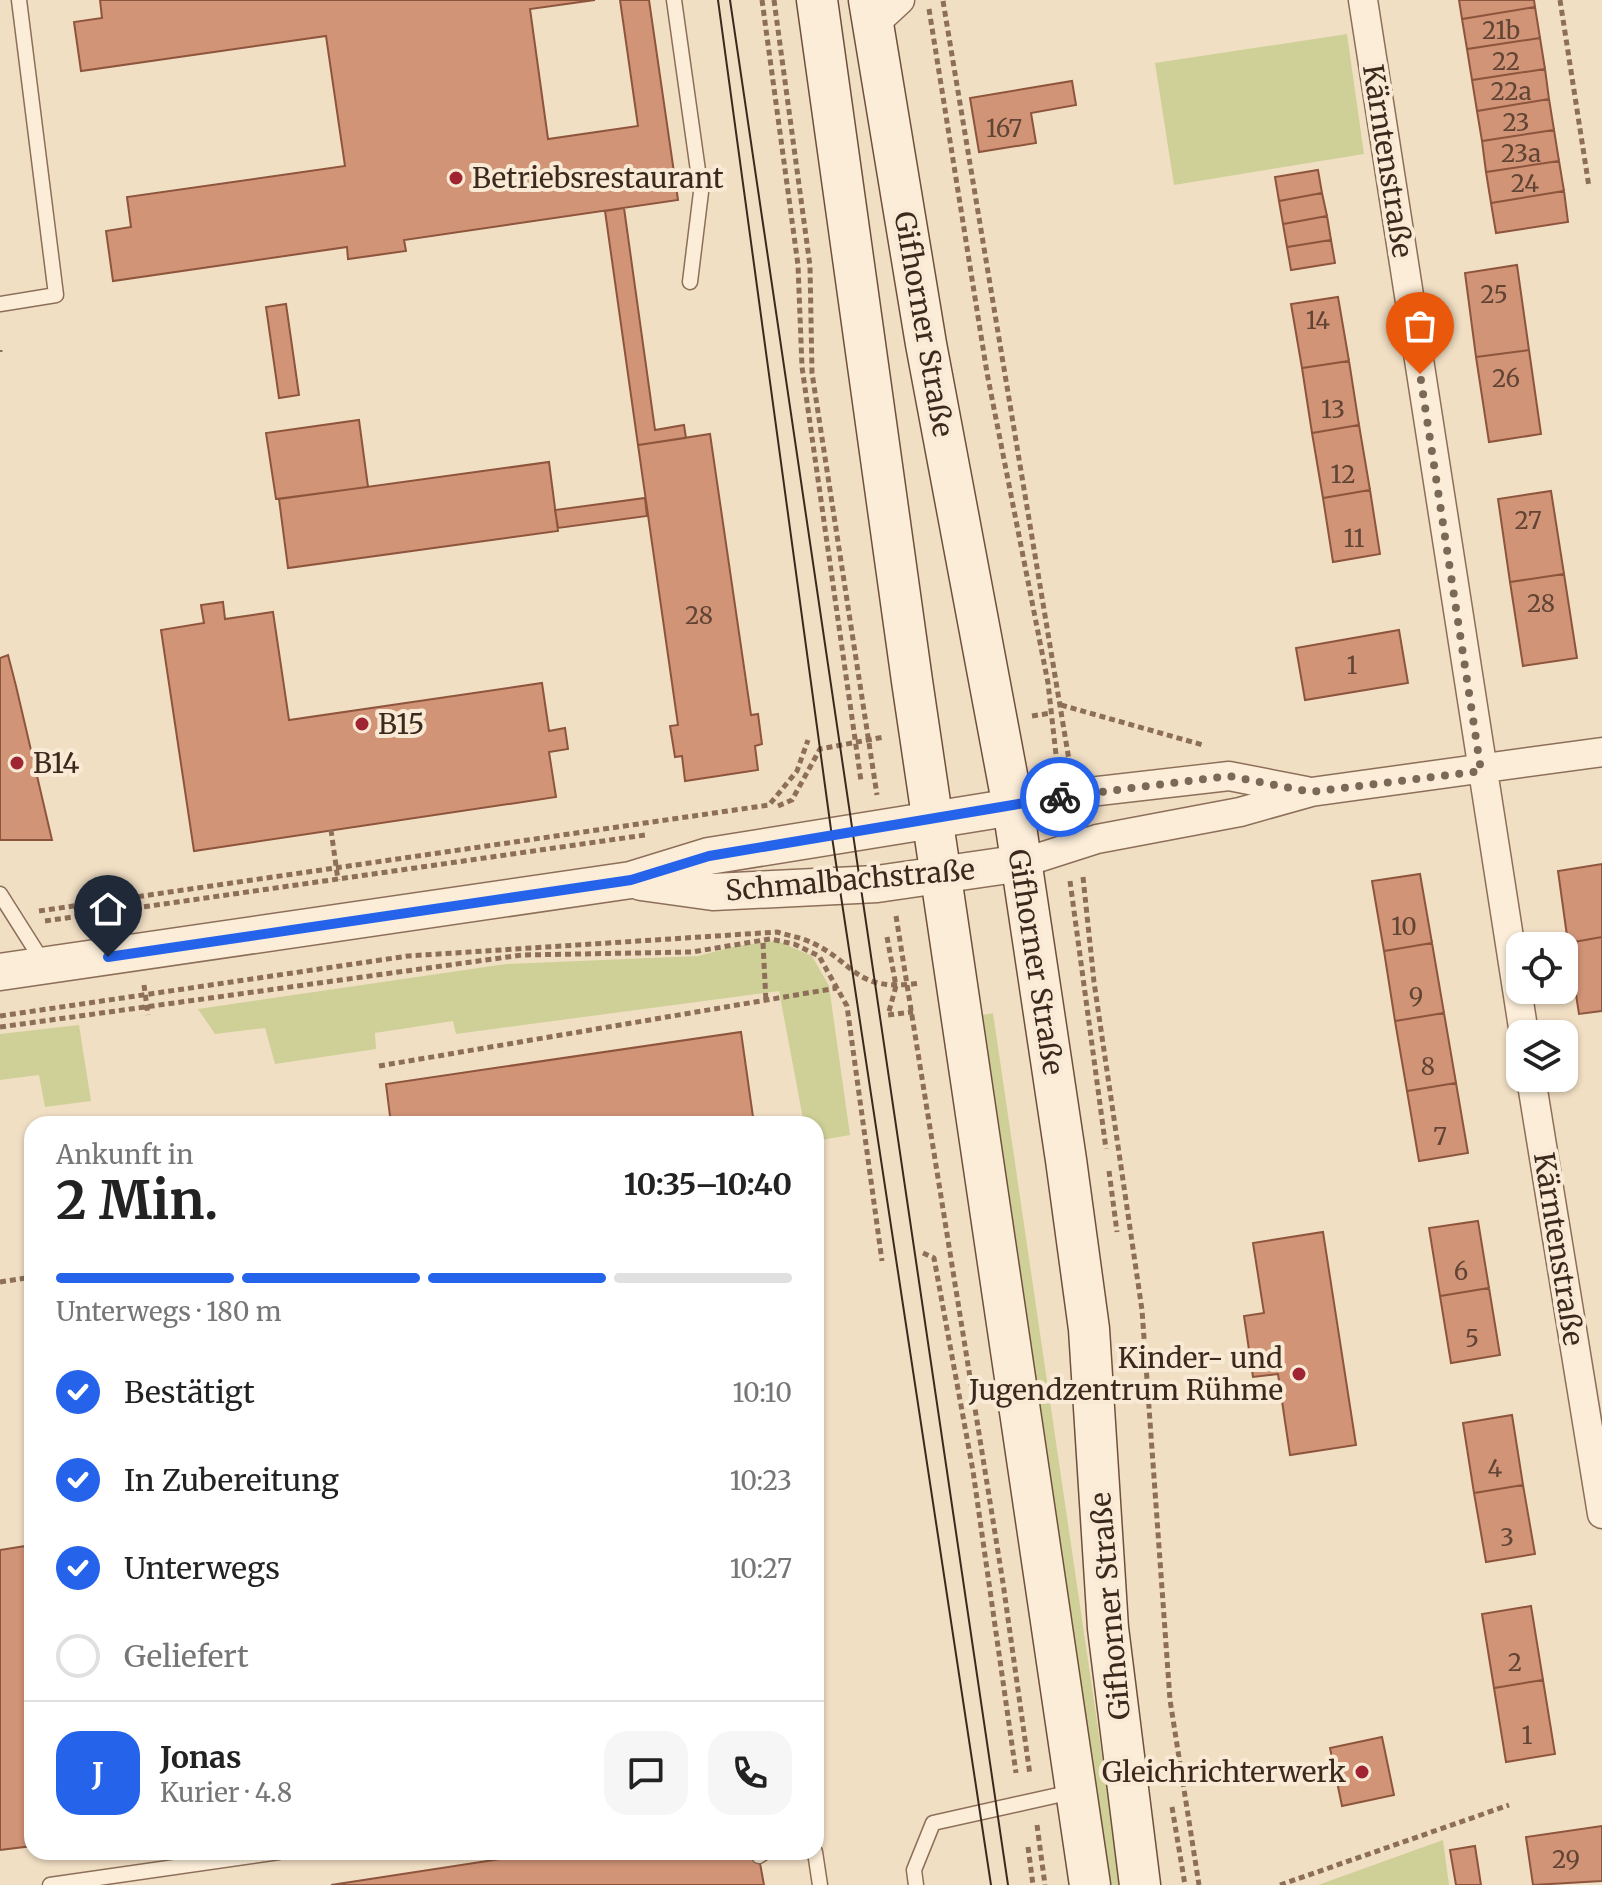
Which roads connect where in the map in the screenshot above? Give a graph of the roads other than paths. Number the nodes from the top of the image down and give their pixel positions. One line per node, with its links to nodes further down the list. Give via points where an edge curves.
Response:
1 (19, 0): 7 (lane, via 56,295)
2 (674, 0): 6 (lane, via 701,192)
3 (817, 0): 12 (main road, Gifhorner Straße)
4 (1363, 0): 9 (street, Kärntenstraße)
5 (881, 9): 11 (main road, Gifhorner Straße, via 926,344)
6 (690, 282)
7 (0, 304)
8 (1602, 752): 9 (street)
9 (1481, 771): 10 (street); 19 (street, Kärntenstraße)
10 (1311, 792): 11 (street, via 1229,776); 13 (street, via 1240,812 1097,839)
11 (1013, 807): 12 (street, Schmalbachstraße); 13 (main road, Gifhorner Straße)
12 (933, 818): 14 (main road, Gifhorner Straße); 15 (street, Schmalbachstraße, via 709,856)
13 (1022, 863): 14 (street, Schmalbachstraße); 29 (main road, Gifhorner Straße, via 1089,1329 1108,1628)
14 (942, 875): 15 (street, Schmalbachstraße, via 877,884 713,892); 22 (main road, Gifhorner Straße)
15 (631, 880): 17 (street, Schmalbachstraße)
16 (0, 894): 17 (lane)
17 (46, 965): 18 (street, Schmalbachstraße)
18 (0, 972)
19 (1522, 1020)
20 (1533, 1092): 21 (street, Kärntenstraße)
21 (1602, 1514)
22 (1076, 1791): 27 (lane, via 933,1823 914,1870); 28 (main road, Gifhorner Straße)
23 (223, 1860): 25 (lane)
24 (816, 1860): 26 (lane)
25 (50, 1885)
26 (820, 1885)
27 (916, 1885)
28 (1090, 1885)
29 (1140, 1885)

